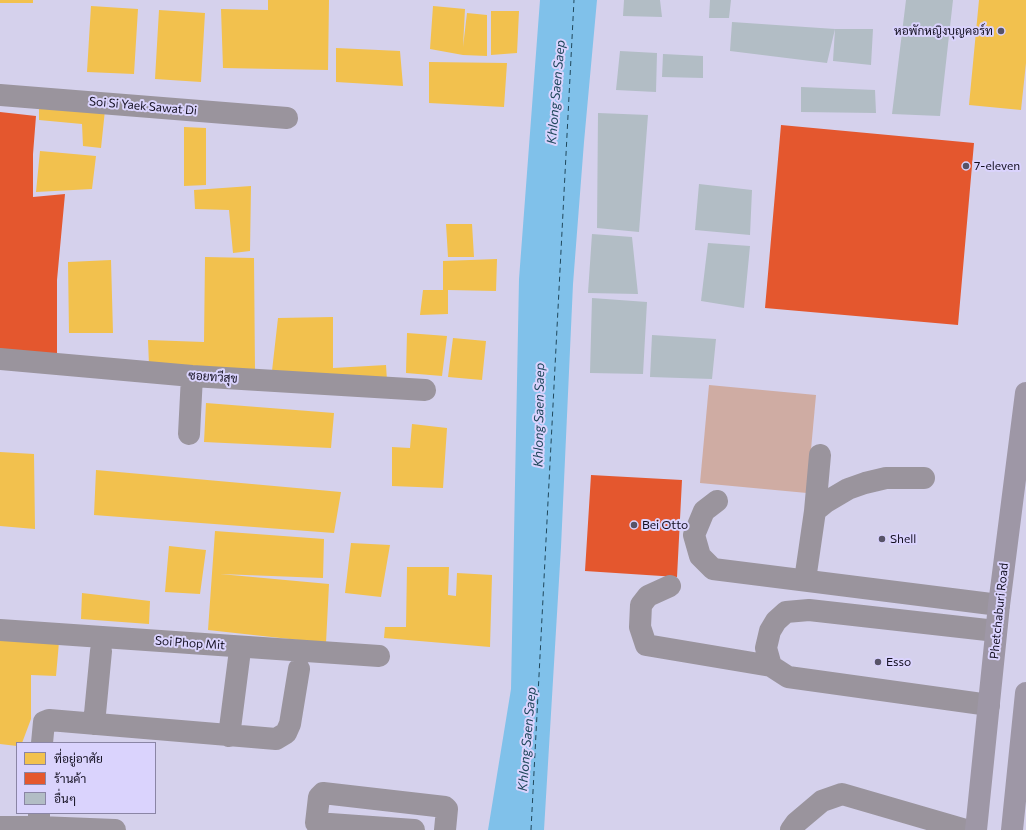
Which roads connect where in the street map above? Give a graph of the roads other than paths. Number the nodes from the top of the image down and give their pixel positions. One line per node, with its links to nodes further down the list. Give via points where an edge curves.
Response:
1 (0, 95): 2 (street, Soi Si Yaek Sawat Di)
2 (287, 118)
3 (0, 359): 4 (street, ซอยทวีสุข)
4 (192, 376): 5 (street, ซอยทวีสุข); 7 (street)
5 (425, 390)
6 (1026, 393): 14 (main road, Phetchaburi Road)
7 (189, 434)
8 (820, 455): 11 (street)
9 (924, 478): 11 (street, via 886,478 865,483 848,489)
10 (717, 502): 12 (street, via 704,511 694,535 700,556 713,570)
11 (815, 511): 12 (street)
12 (805, 580): 14 (street)
13 (670, 586): 20 (street, via 648,596 641,605 640,627 646,645)
14 (999, 605): 16 (main road, Phetchaburi Road)
15 (0, 630): 18 (street, Soi Phop Mit)
16 (996, 631): 20 (street, via 809,610 786,612 770,631 766,648); 23 (main road, Phetchaburi Road)
17 (101, 650): 24 (street)
18 (379, 656)
19 (239, 658): 25 (street)
20 (771, 666): 23 (street, via 788,677)
21 (299, 669): 25 (street, via 290,724 286,733 276,739)
22 (1026, 693): 27 (main road)
23 (989, 705): 36 (main road, Phetchaburi Road)
24 (94, 724): 25 (street); 26 (street, via 49,720 44,722)
25 (229, 736)
26 (42, 742)
27 (1020, 809): 37 (main road)
28 (39, 823): 30 (street); 31 (street)
29 (309, 826): 32 (street); 33 (street, via 319,796 323,793 445,807)
30 (0, 828)
31 (115, 830)
32 (414, 830)
33 (445, 830)
34 (791, 830): 35 (street, via 796,822 822,801 842,794)
35 (966, 830)
36 (976, 830)
37 (1012, 830)

